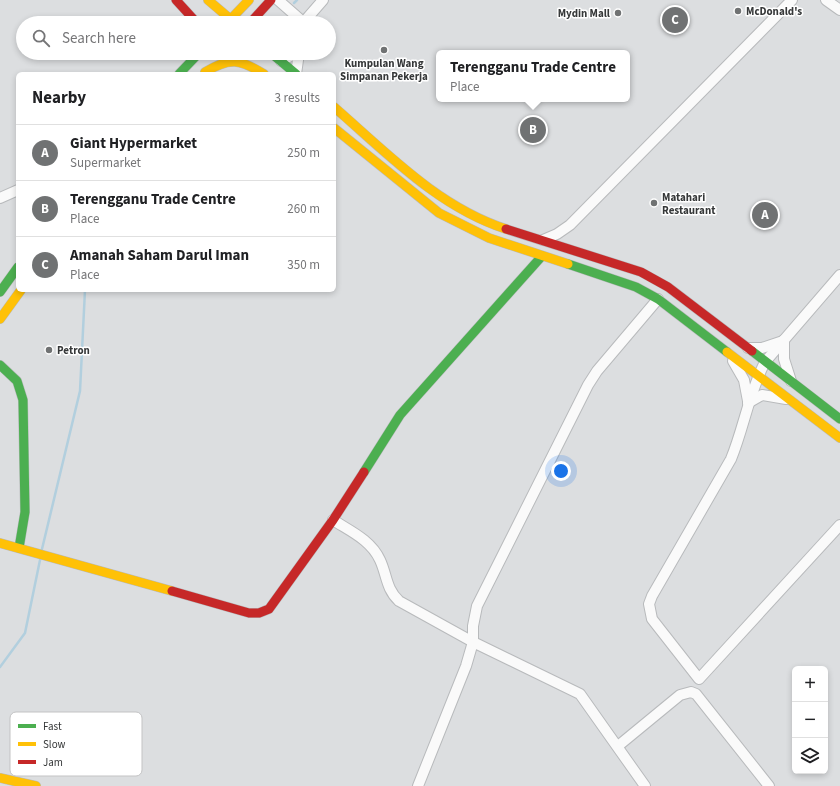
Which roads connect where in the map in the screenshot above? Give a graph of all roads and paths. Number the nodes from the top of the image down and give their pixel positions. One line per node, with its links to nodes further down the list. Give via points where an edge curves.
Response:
1 (176, 0): 11 (main road)
2 (182, 0): 12 (main road)
3 (208, 0): 13 (main road)
4 (249, 0): 14 (main road)
5 (272, 0): 15 (main road); 16 (main road)
6 (278, 0): 17 (street)
7 (323, 0): 18 (street)
8 (792, 0): 37 (street, via 570,225)
9 (826, 0): 10 (street)
10 (840, 10)
11 (191, 16)
12 (201, 16)
13 (225, 16)
14 (236, 16)
15 (257, 16)
16 (266, 16)
17 (295, 16)
18 (309, 16)
19 (186, 60): 25 (main road)
20 (192, 60): 26 (main road)
21 (216, 60): 27 (main road)
22 (253, 60): 30 (main road)
23 (280, 60): 31 (main road)
24 (298, 60): 32 (street)
25 (177, 72)
26 (181, 72)
27 (205, 72)
28 (205, 72): 29 (main road, via 220,62 239,61)
29 (261, 72)
30 (268, 72)
31 (294, 72)
32 (296, 72)
33 (336, 108): 37 (main road, via 447,201 470,215)
34 (336, 130): 38 (main road, via 440,213 489,238)
35 (16, 191): 36 (street)
36 (0, 198)
37 (543, 240): 46 (main road, via 652,277)
38 (542, 256): 43 (main road, via 636,287); 57 (main road, via 400,415)
39 (16, 270): 41 (main road)
40 (840, 275): 45 (street)
41 (0, 292)
42 (20, 292): 44 (main road)
43 (658, 299): 47 (main road); 61 (street, via 588,385 477,606)
44 (0, 319)
45 (784, 340): 46 (street, via 758,349); 48 (street); 52 (street, via 784,359)
46 (746, 348): 48 (main road)
47 (726, 351): 50 (main road); 54 (street, via 744,380)
48 (765, 362): 50 (street); 52 (main road)
49 (0, 365): 60 (main road, via 17,381 23,400 26,512)
50 (759, 375): 53 (main road); 54 (street)
51 (0, 377): 60 (main road, via 13,390 16,398)
52 (791, 382): 55 (main road)
53 (790, 399): 54 (street, via 762,395); 56 (main road)
54 (748, 403): 58 (street, via 731,459 649,604 652,620 699,679)
55 (840, 419)
56 (840, 438)
57 (333, 520): 60 (main road, via 269,608 259,613 249,613); 61 (street, via 372,547 379,558 391,594 399,601)
58 (840, 525)
59 (0, 543): 60 (main road)
60 (15, 547)
61 (473, 642): 62 (street, via 580,694); 65 (street)
62 (618, 746): 66 (street); 67 (street, via 680,695 691,692 696,694)
63 (0, 778): 64 (main road)
64 (36, 786)
65 (418, 786)
66 (645, 786)
67 (769, 786)

